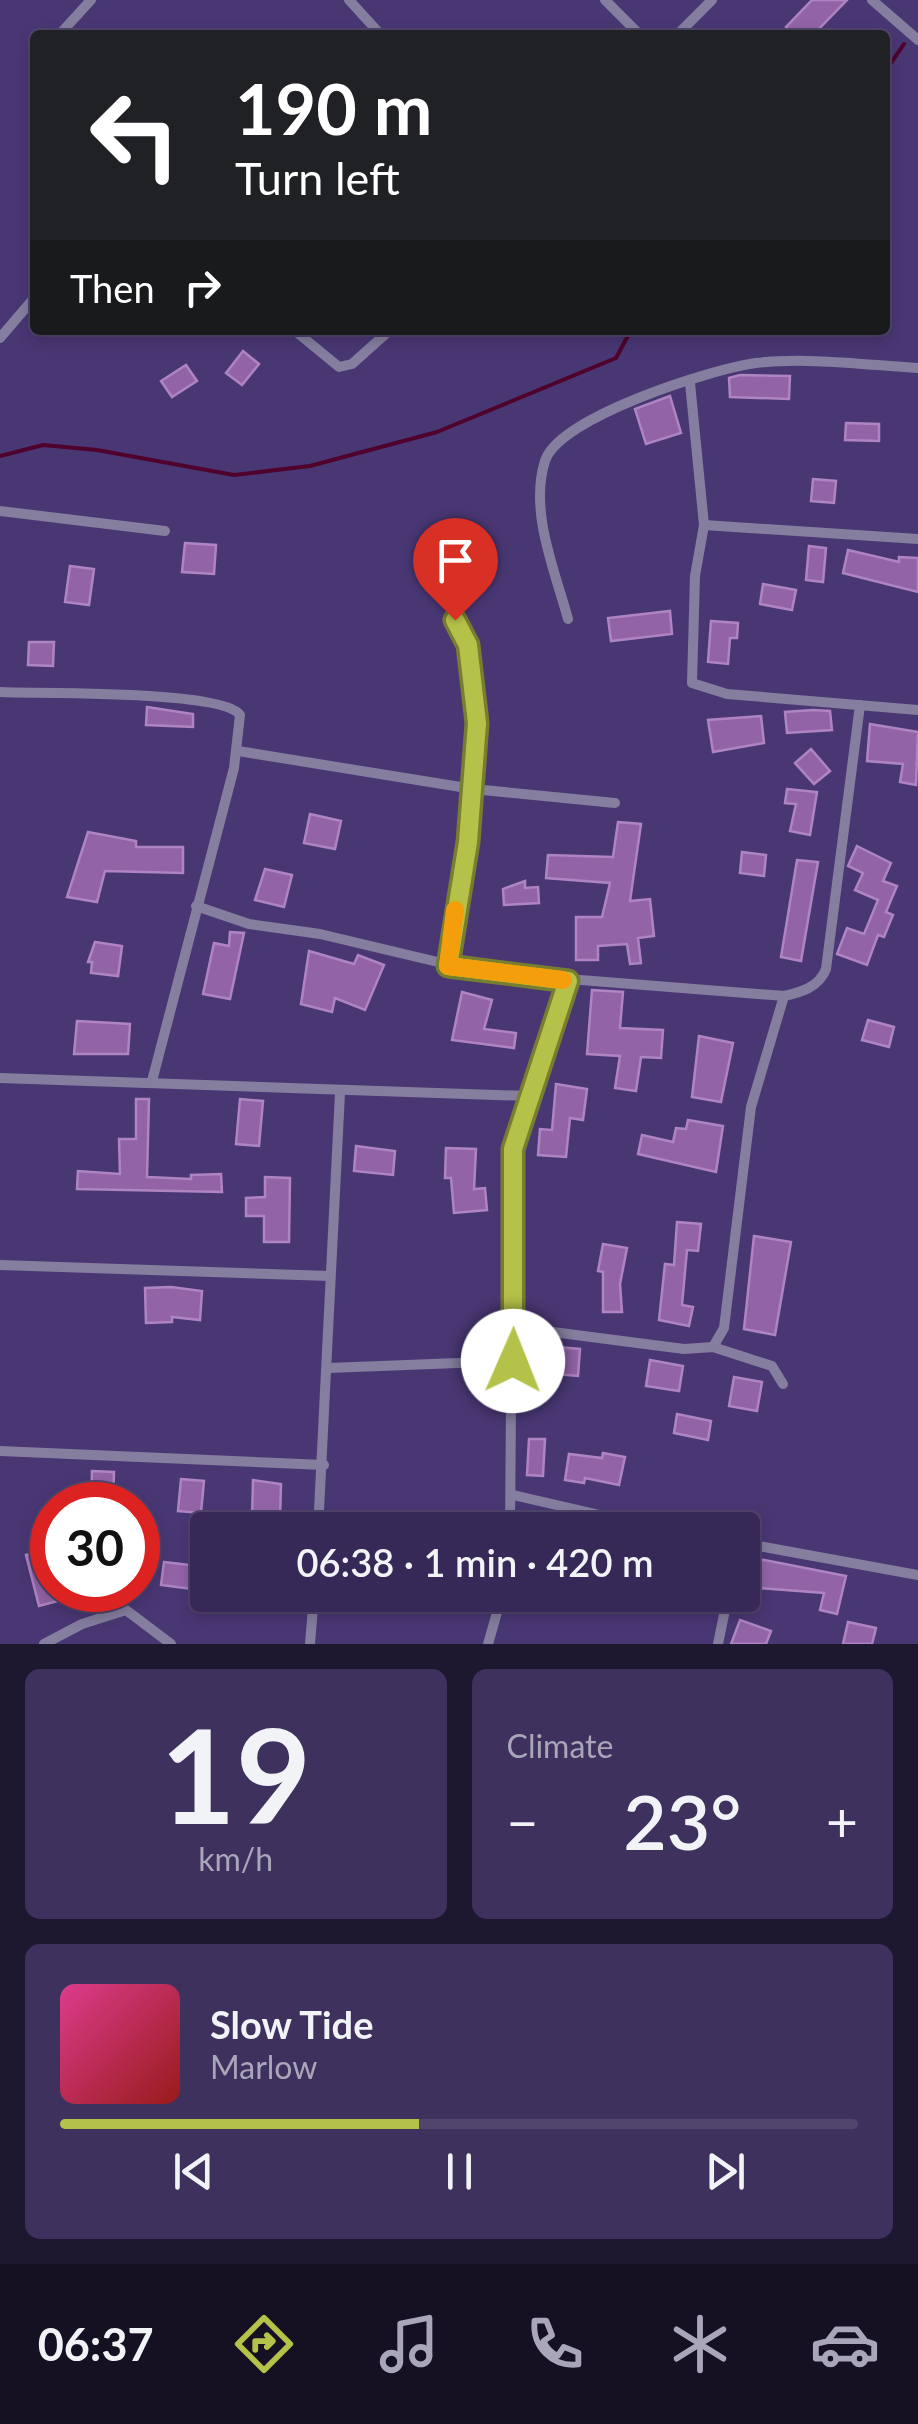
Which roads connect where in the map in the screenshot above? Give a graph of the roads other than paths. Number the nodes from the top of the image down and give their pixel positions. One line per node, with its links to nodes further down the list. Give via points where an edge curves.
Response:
1 (91, 0): 6 (street)
2 (349, 0): 7 (street)
3 (606, 0): 8 (street)
4 (712, 0): 9 (street)
5 (872, 0): 10 (street)
6 (64, 30)
7 (376, 30)
8 (635, 30)
9 (682, 30)
10 (918, 40)
11 (30, 303): 14 (street)
12 (300, 335): 13 (street, via 339,368)
13 (384, 335)
14 (0, 338)
15 (918, 368): 16 (street, via 760,362)
16 (690, 383): 18 (street); 21 (street, via 593,416 547,455 542,488 548,556)
17 (0, 511): 19 (street)
18 (704, 526): 20 (street); 24 (street, via 695,576 692,683 727,694)
19 (165, 531)
20 (918, 539)
21 (568, 619)
22 (455, 620): 27 (street, via 468,645 477,723)
23 (0, 692): 26 (street, via 167,696 229,705 240,716)
24 (860, 705): 25 (street); 32 (street, via 826,968 814,985)
25 (918, 710)
26 (238, 751): 27 (street); 29 (street)
27 (473, 789): 28 (street); 30 (street)
28 (615, 803)
29 (196, 906): 30 (street, via 249,924); 34 (street)
30 (448, 966): 31 (street)
31 (568, 981): 32 (street); 36 (street)
32 (784, 996): 40 (street, via 750,1108 724,1328)
33 (0, 1078): 34 (street)
34 (152, 1081): 35 (street)
35 (340, 1093): 36 (street); 38 (street)
36 (528, 1096): 39 (street, via 513,1149)
37 (0, 1266): 38 (street)
38 (330, 1276): 42 (street)
39 (514, 1327): 40 (street); 41 (street)
40 (713, 1347): 43 (street, via 772,1366)
41 (513, 1361): 42 (street); 46 (street)
42 (328, 1368): 45 (street)
43 (783, 1384)
44 (0, 1451): 45 (street)
45 (324, 1464): 47 (street)
46 (513, 1495): 48 (street); 49 (street)
47 (320, 1512)
48 (512, 1512)
49 (586, 1512)
50 (760, 1546): 51 (street)
51 (918, 1575)
52 (313, 1612): 57 (street)
53 (497, 1612): 58 (street)
54 (725, 1612): 59 (street)
55 (44, 1644): 56 (street, via 126,1610)
56 (171, 1644)
57 (310, 1644)
58 (488, 1644)
59 (718, 1644)

